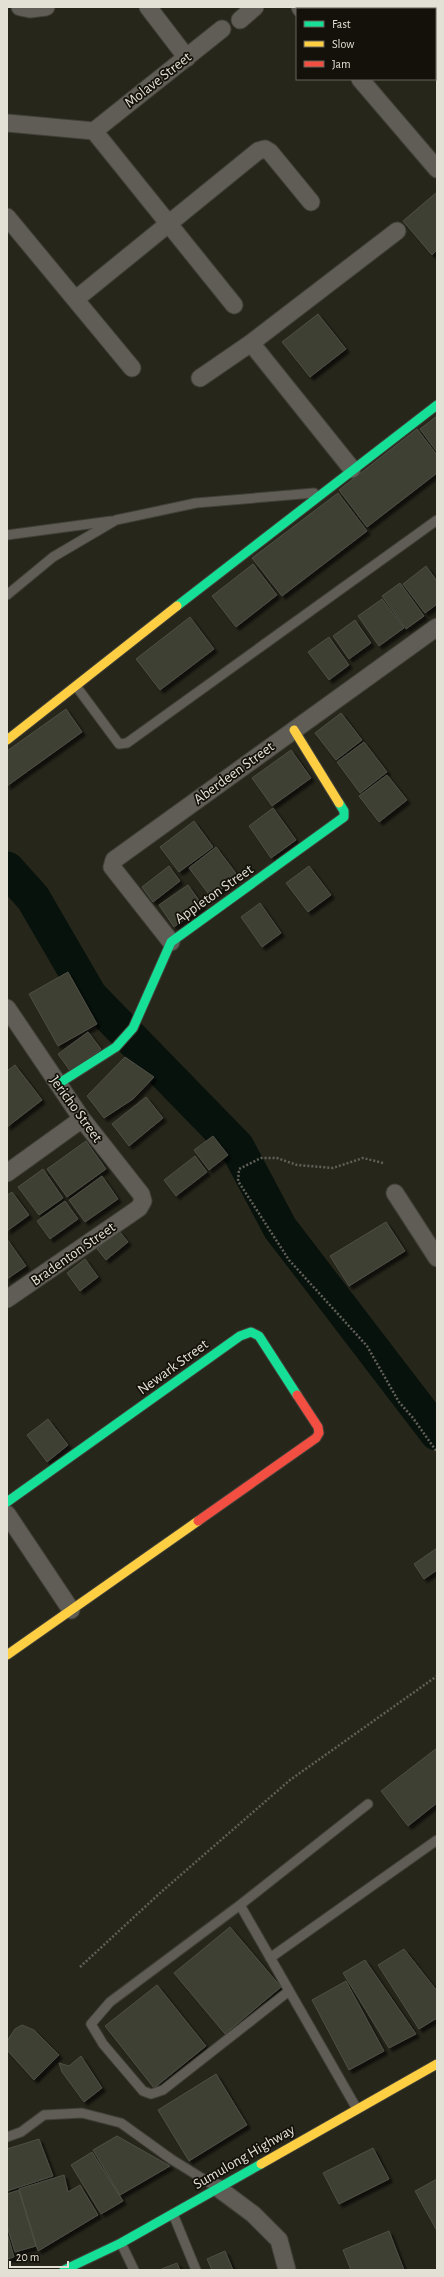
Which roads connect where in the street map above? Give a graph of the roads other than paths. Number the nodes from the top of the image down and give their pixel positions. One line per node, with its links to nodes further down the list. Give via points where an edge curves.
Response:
1 (20, 7): 2 (street)
2 (46, 7)
3 (148, 7): 7 (street)
4 (255, 7): 5 (street)
5 (240, 20)
6 (222, 29): 7 (street, Molave Street)
7 (187, 58): 10 (street, Molave Street)
8 (363, 80): 11 (street)
9 (7, 123): 10 (street)
10 (94, 131): 14 (street)
11 (437, 170)
12 (311, 202): 14 (street, via 265,149 258,151)
13 (7, 217): 16 (street)
14 (170, 223): 16 (street); 17 (street)
15 (397, 231): 18 (street)
16 (76, 299): 19 (street)
17 (234, 305)
18 (251, 343): 20 (street); 22 (street)
19 (132, 368)
20 (200, 378)
21 (437, 405): 22 (street)
22 (352, 469): 23 (street)
23 (322, 493): 24 (lane, via 196,503); 29 (street)
24 (116, 520): 26 (lane); 27 (lane, via 53,557)
25 (437, 520): 29 (lane, via 127,743 119,744 111,736)
26 (7, 535)
27 (7, 595)
28 (437, 626): 30 (street, Aberdeen Street)
29 (76, 686): 31 (street)
30 (294, 730): 32 (street, Appleton Street, via 344,811 344,817); 32 (street, Aberdeen Street, via 114,860 112,867)
31 (7, 740)
32 (171, 942): 34 (street, Appleton Street, via 133,1028 116,1047)
33 (7, 1008): 34 (street, Jericho Street)
34 (58, 1084): 35 (street, Jericho Street)
35 (82, 1119): 36 (street); 38 (street, Jericho Street, via 141,1194 143,1201)
36 (7, 1173)
37 (395, 1193): 39 (street)
38 (139, 1208): 40 (street, Bradenton Street)
39 (437, 1258)
40 (7, 1299)
41 (7, 1502): 43 (street, Newark Street, via 240,1336 251,1332 259,1336 318,1427 319,1433 316,1438)
42 (7, 1514): 43 (street)
43 (71, 1610): 44 (street)
44 (7, 1655)
45 (368, 1804): 47 (lane)
46 (437, 1840): 48 (lane)
47 (240, 1905): 48 (lane); 49 (lane, via 110,2002 91,2024 103,2044 143,2092 151,2094 163,2090)
48 (270, 1958): 49 (lane)
49 (289, 1991): 51 (lane)
50 (437, 2065): 51 (street, Sumulong Highway)
51 (357, 2109): 53 (street, Sumulong Highway)
52 (7, 2137): 53 (lane, via 22,2132 44,2115 89,2115 121,2123 171,2159)
53 (218, 2188): 54 (street, Sumulong Highway); 59 (street, via 253,2214 279,2240)
54 (173, 2213): 55 (street, Sumulong Highway); 58 (lane)
55 (121, 2243): 56 (street, Sumulong Highway); 57 (lane)
56 (64, 2270)
57 (134, 2270)
58 (196, 2270)
59 (287, 2270)

